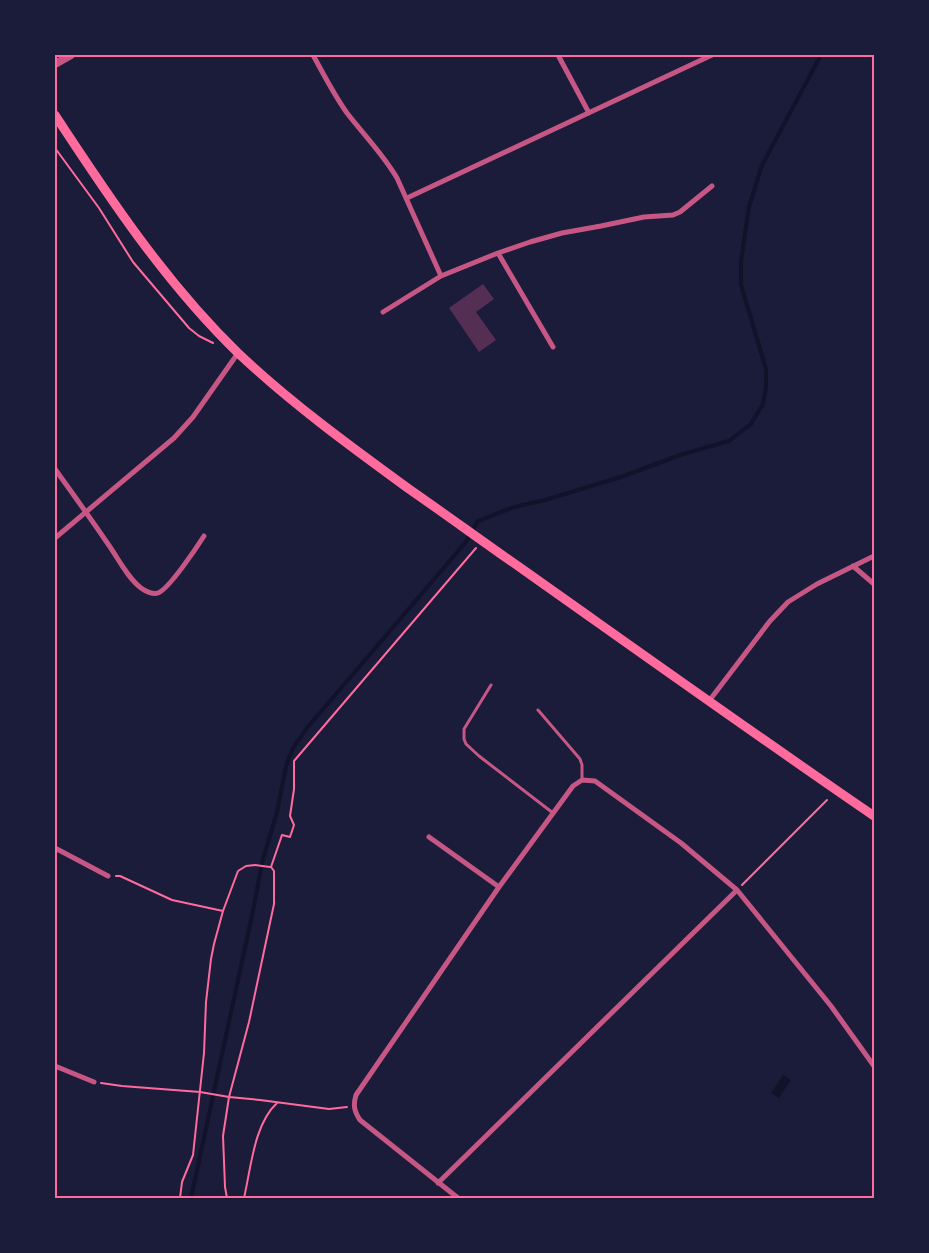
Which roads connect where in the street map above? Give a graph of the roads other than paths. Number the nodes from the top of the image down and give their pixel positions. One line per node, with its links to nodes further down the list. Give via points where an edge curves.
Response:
1 (71, 55): 5 (street)
2 (313, 55): 9 (street, via 337,98 390,166)
3 (558, 55): 6 (street)
4 (712, 55): 6 (street)
5 (55, 64)
6 (589, 112): 9 (street)
7 (55, 115): 14 (main road, via 159,265)
8 (712, 186): 10 (street, via 673,215 644,217 562,233)
9 (407, 198): 11 (street)
10 (498, 253): 11 (street); 13 (street)
11 (442, 276): 12 (street)
12 (383, 312)
13 (553, 347)
14 (238, 352): 16 (street, via 185,427); 23 (main road, via 344,441)
15 (55, 469): 16 (street)
16 (86, 511): 17 (street, via 129,575 141,588 154,593 165,588); 18 (street)
17 (204, 536)
18 (55, 538)
19 (874, 556): 20 (street)
20 (853, 566): 21 (street); 23 (street, via 788,602)
21 (874, 584)
22 (491, 685): 26 (lane, via 464,729 466,744)
23 (710, 701): 27 (main road)
24 (538, 710): 25 (lane, via 580,759)
25 (582, 780): 26 (street, via 573,786); 32 (street, via 595,781 627,803 682,843)
26 (553, 813): 31 (street)
27 (874, 816)
28 (429, 837): 31 (street)
29 (55, 848): 30 (street)
30 (108, 876)
31 (499, 887): 36 (street, via 356,1095 354,1107 360,1120)
32 (737, 890): 34 (street, via 831,1006); 36 (street)
33 (55, 1066): 35 (street)
34 (874, 1066)
35 (94, 1082)
36 (438, 1182): 37 (street)
37 (458, 1198)

